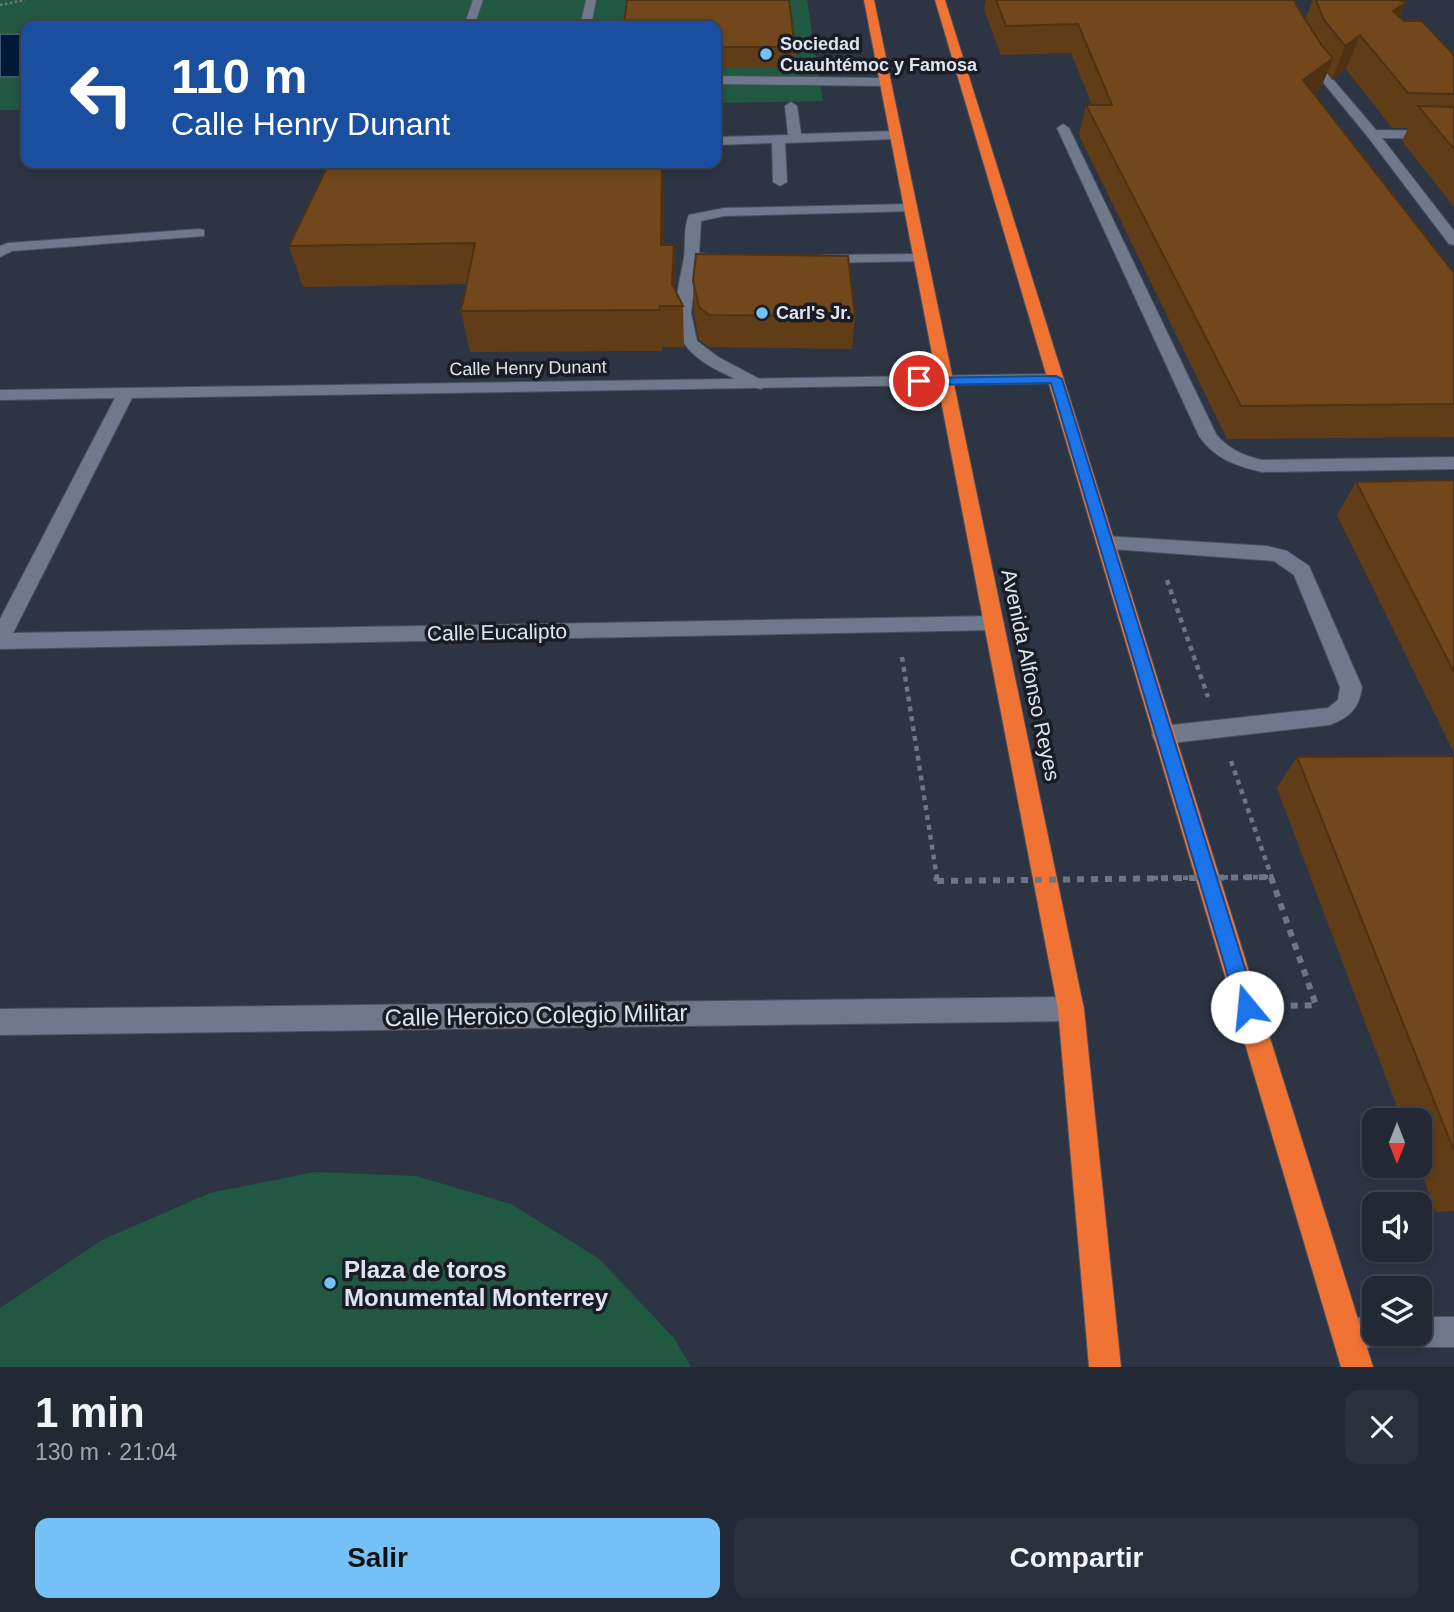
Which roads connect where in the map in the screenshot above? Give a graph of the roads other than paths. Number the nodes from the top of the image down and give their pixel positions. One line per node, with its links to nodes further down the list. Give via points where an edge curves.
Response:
1 (478, 0): 5 (street)
2 (591, 0): 6 (street)
3 (869, 0): 9 (highway, Avenida Alfonso Reyes)
4 (940, 0): 27 (highway)
5 (471, 21)
6 (587, 21)
7 (1300, 47): 12 (street)
8 (721, 80): 9 (street)
9 (885, 82): 13 (highway, Avenida Alfonso Reyes)
10 (791, 106): 15 (street)
11 (1063, 128): 32 (street, via 1208,436 1220,450 1244,463 1262,466)
12 (1372, 134): 14 (street); 21 (street)
13 (896, 135): 15 (street); 19 (highway, Avenida Alfonso Reyes)
14 (1454, 135)
15 (795, 137): 16 (street)
16 (778, 138): 17 (street); 18 (street)
17 (721, 141)
18 (780, 182)
19 (910, 208): 23 (street, via 701,215 694,218); 24 (highway, Avenida Alfonso Reyes)
20 (199, 233): 22 (street, via 8,247)
21 (1454, 241)
22 (0, 253)
23 (691, 257): 25 (street); 29 (street, via 684,324 690,344)
24 (920, 258): 26 (street); 28 (highway, Avenida Alfonso Reyes)
25 (741, 259)
26 (810, 259)
27 (1056, 379): 28 (street, Calle Henry Dunant); 33 (highway)
28 (945, 381): 29 (street, Calle Henry Dunant); 34 (highway, Avenida Alfonso Reyes)
29 (761, 384): 30 (street, Calle Henry Dunant)
30 (126, 393): 31 (street, Calle Henry Dunant); 35 (street)
31 (0, 395)
32 (1454, 463)
33 (1105, 543): 36 (highway); 36 (street, via 1267,553 1292,563 1302,571 1351,687 1343,712 1329,716)
34 (994, 623): 35 (street, Calle Eucalipto); 37 (highway, Avenida Alfonso Reyes)
35 (0, 640)
36 (1163, 735): 41 (highway, via 1247,1007)
37 (1071, 1009): 38 (street, Calle Heroico Colegio Militar); 42 (highway, Avenida Alfonso Reyes)
38 (0, 1022)
39 (1432, 1332): 40 (street)
40 (1454, 1332)
41 (1360, 1333): 43 (highway)
42 (1105, 1367)
43 (1357, 1367)

